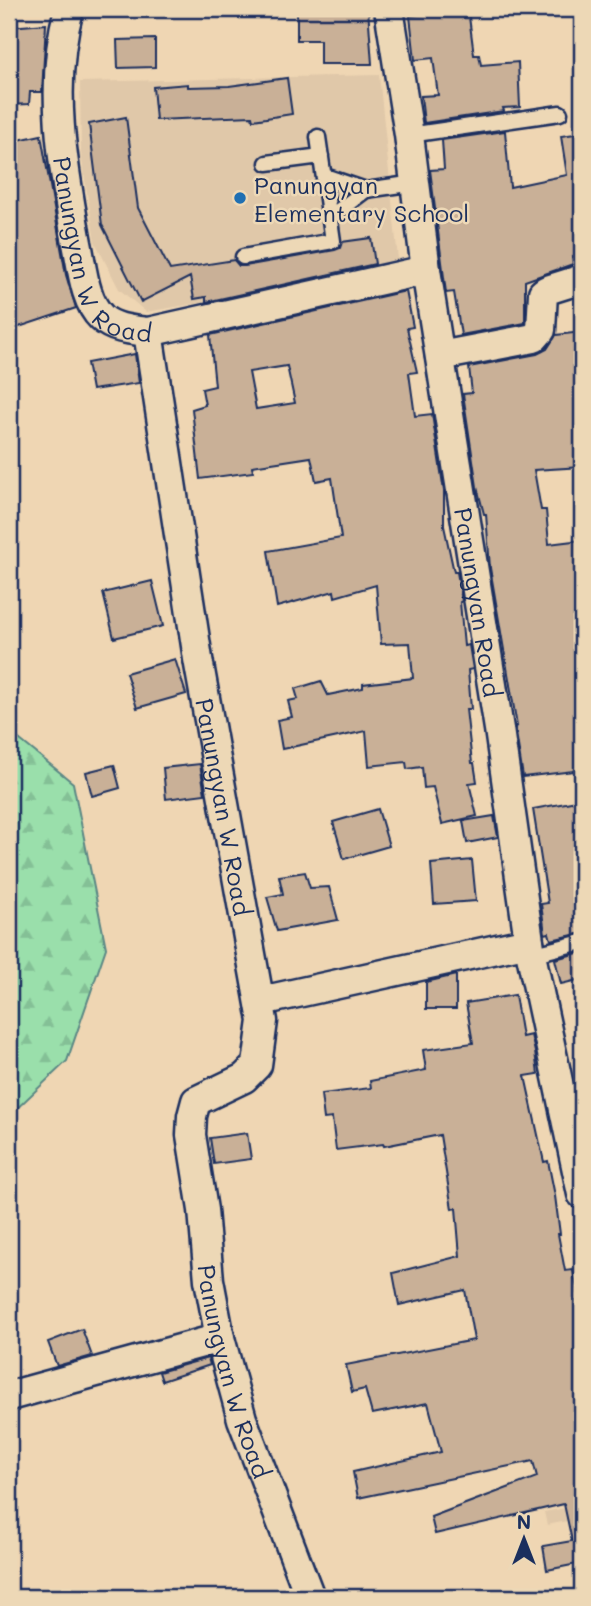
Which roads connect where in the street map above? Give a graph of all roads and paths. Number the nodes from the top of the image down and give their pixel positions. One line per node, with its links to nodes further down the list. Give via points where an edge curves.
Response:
1 (69, 9): 15 (street, Panungyan W Road, via 59,63 59,124 84,279 101,318 114,326)
2 (389, 9): 4 (street, Panungyan Road)
3 (560, 113): 4 (lane)
4 (410, 135): 9 (street, Panungyan Road)
5 (318, 137): 6 (lane)
6 (321, 156): 7 (lane); 8 (lane)
7 (267, 163)
8 (325, 176): 10 (lane); 11 (lane)
9 (415, 183): 10 (lane); 13 (street, Panungyan Road)
10 (366, 190): 11 (lane)
11 (330, 217): 12 (lane, via 333,241)
12 (243, 257)
13 (426, 270): 15 (street); 16 (street, Panungyan Road)
14 (582, 279): 16 (street, via 543,293 541,330 534,338)
15 (148, 332): 19 (street, Panungyan W Road, via 198,659)
16 (440, 356): 18 (street, Panungyan Road)
17 (582, 942): 18 (lane)
18 (530, 948): 19 (street); 20 (street, Panungyan Road)
19 (261, 1001): 21 (street, Panungyan W Road, via 257,1065 244,1078 196,1101 192,1116 209,1280)
20 (582, 1194)
21 (220, 1338): 22 (street); 23 (street, Panungyan W Road, via 242,1419)
22 (9, 1396)
23 (310, 1597)

